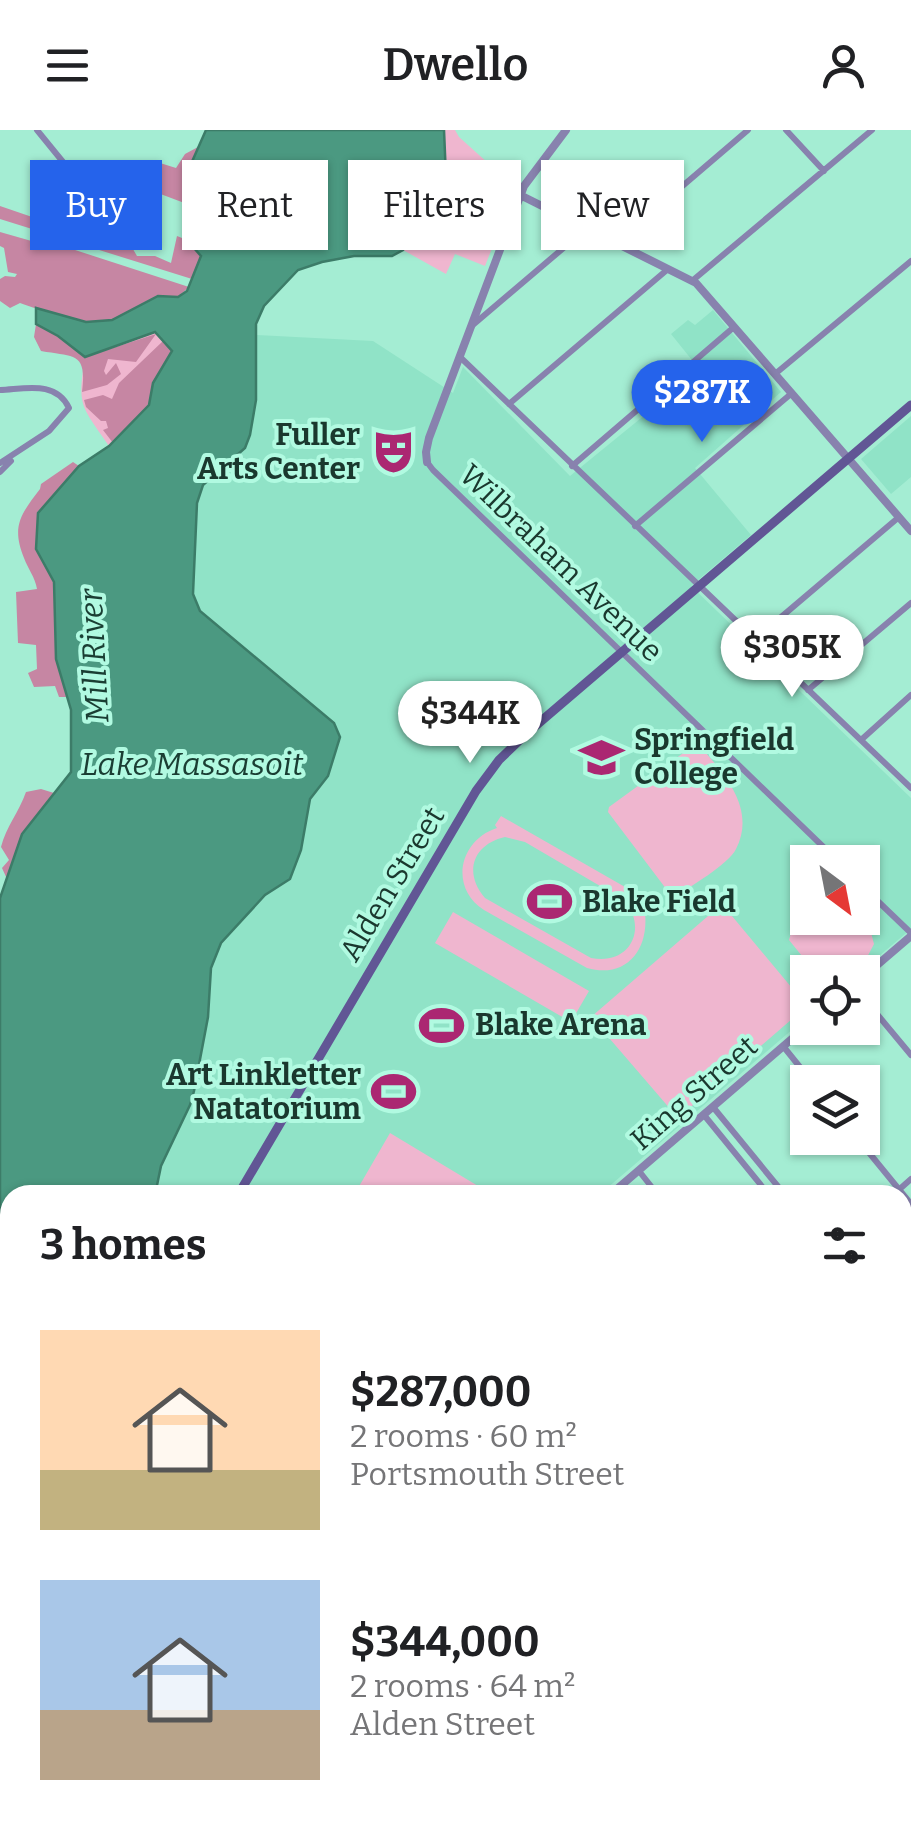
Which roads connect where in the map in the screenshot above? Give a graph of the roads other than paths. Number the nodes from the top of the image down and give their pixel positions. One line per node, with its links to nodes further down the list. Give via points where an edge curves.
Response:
1 (37, 130): 6 (street)
2 (566, 130): 9 (street)
3 (748, 130): 8 (street)
4 (786, 130): 7 (street)
5 (872, 130): 7 (street)
6 (61, 160)
7 (824, 171): 15 (street)
8 (684, 185)
9 (521, 193)
10 (499, 250): 17 (street)
11 (561, 250): 17 (street)
12 (632, 250): 14 (street)
13 (911, 262): 19 (street)
14 (668, 269): 15 (street); 22 (street)
15 (692, 281): 16 (street)
16 (734, 327): 19 (street); 28 (street)
17 (470, 328): 18 (street)
18 (459, 357): 22 (street); 26 (street, via 429,438)
19 (775, 374): 21 (street)
20 (0, 390): 24 (street, via 45,388 68,404 54,426)
21 (792, 393): 25 (street); 31 (street)
22 (509, 404): 28 (street)
23 (911, 405): 25 (main road, Alden Street)
24 (22, 450): 27 (street); 29 (street)
25 (848, 459): 30 (street); 33 (main road, Alden Street)
26 (427, 462): 36 (street, Wilbraham Avenue)
27 (0, 464)
28 (572, 466): 31 (street)
29 (0, 472)
30 (899, 517): 32 (street); 35 (street)
31 (635, 526): 33 (street)
32 (911, 531)
33 (699, 587): 35 (street); 36 (main road, Alden Street)
34 (911, 603): 37 (street)
35 (754, 640): 37 (street)
36 (621, 653): 41 (street, Wilbraham Avenue); 54 (main road, Alden Street, via 521,738 482,782)
37 (808, 690): 39 (street)
38 (911, 695): 39 (street)
39 (860, 740): 40 (street)
40 (911, 788)
41 (821, 845)
42 (880, 904): 43 (street)
43 (911, 934): 44 (street)
44 (880, 962)
45 (880, 1018): 48 (street)
46 (790, 1040): 47 (street, King Street)
47 (783, 1046): 49 (street); 50 (street, King Street)
48 (911, 1055)
49 (798, 1065)
50 (713, 1108): 51 (street, King Street); 58 (street)
51 (704, 1115): 53 (street, King Street); 57 (street)
52 (869, 1155): 59 (street)
53 (638, 1172): 55 (street, King Street); 56 (street)
54 (244, 1185)
55 (622, 1185)
56 (649, 1185)
57 (769, 1185)
58 (770, 1185)
59 (891, 1185)

